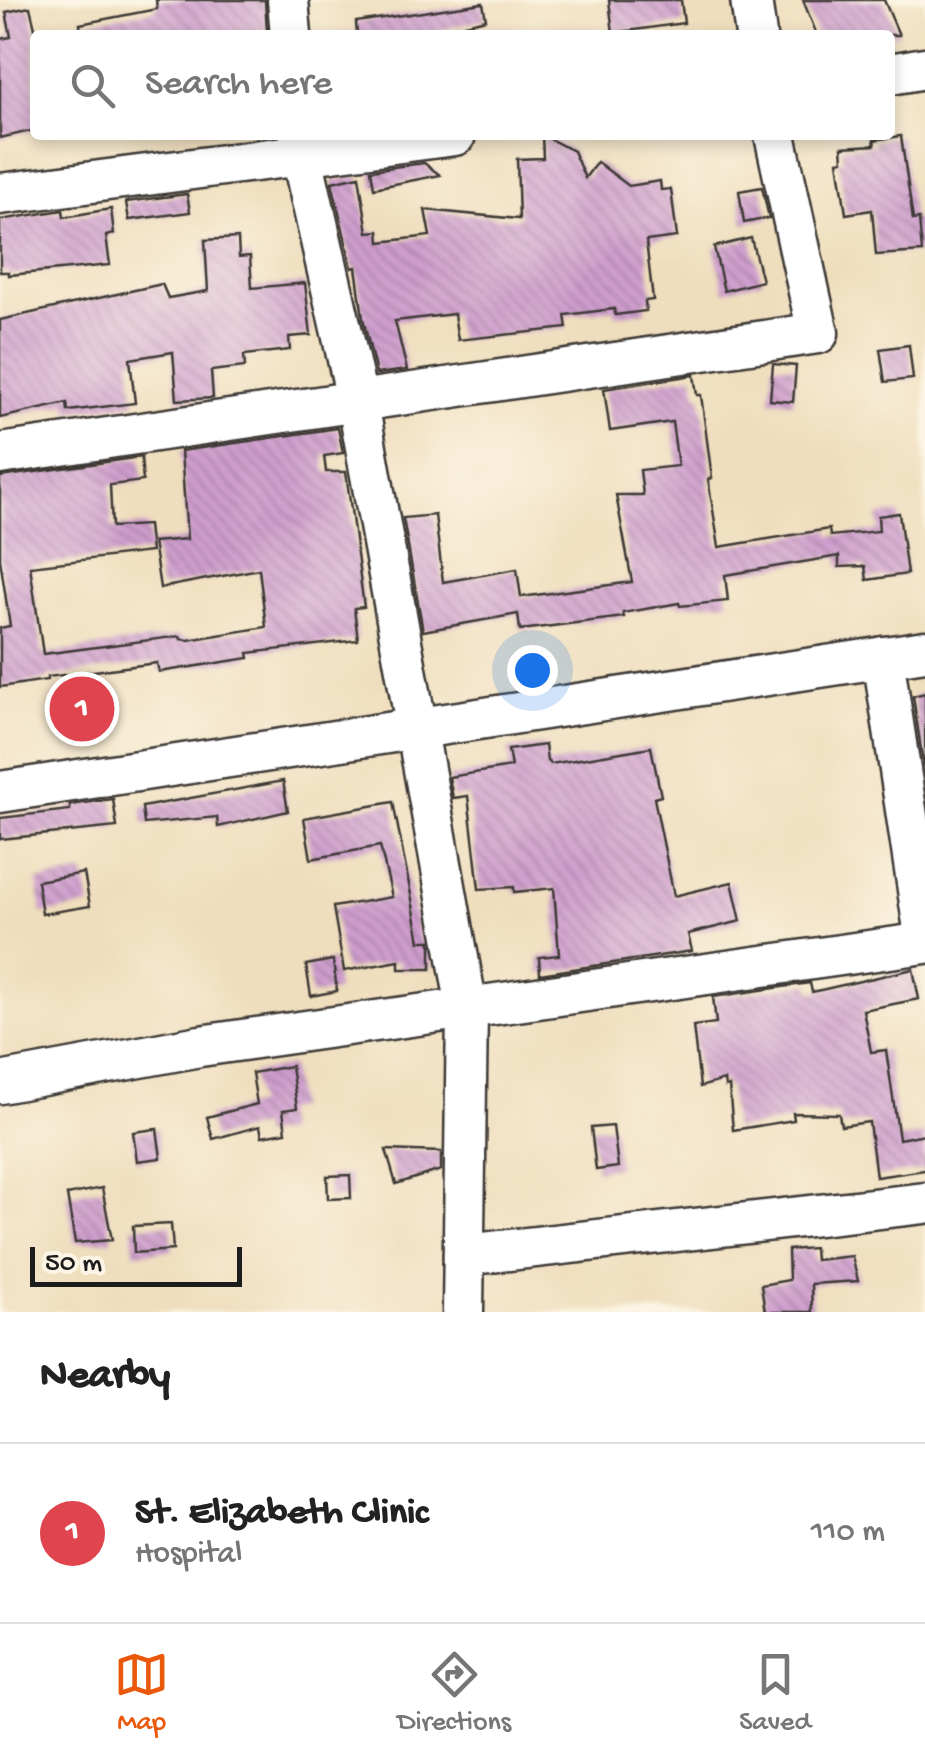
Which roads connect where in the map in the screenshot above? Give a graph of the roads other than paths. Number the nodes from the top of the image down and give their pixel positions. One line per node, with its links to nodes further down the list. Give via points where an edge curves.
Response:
1 (288, 0): 3 (street)
2 (751, 0): 4 (street)
3 (291, 30)
4 (755, 30)
5 (925, 68): 6 (street)
6 (895, 73)
7 (386, 140): 9 (street)
8 (775, 140): 11 (street, via 818,333)
9 (301, 146): 10 (street); 11 (street)
10 (0, 194)
11 (358, 403): 12 (street); 15 (street)
12 (0, 454)
13 (925, 651): 14 (street)
14 (883, 657): 15 (street); 17 (street)
15 (419, 730): 16 (street); 18 (street)
16 (0, 792)
17 (925, 939): 18 (street)
18 (467, 1008): 19 (street); 21 (street)
19 (0, 1082)
20 (925, 1202): 21 (street)
21 (464, 1256): 22 (street)
22 (463, 1312)

